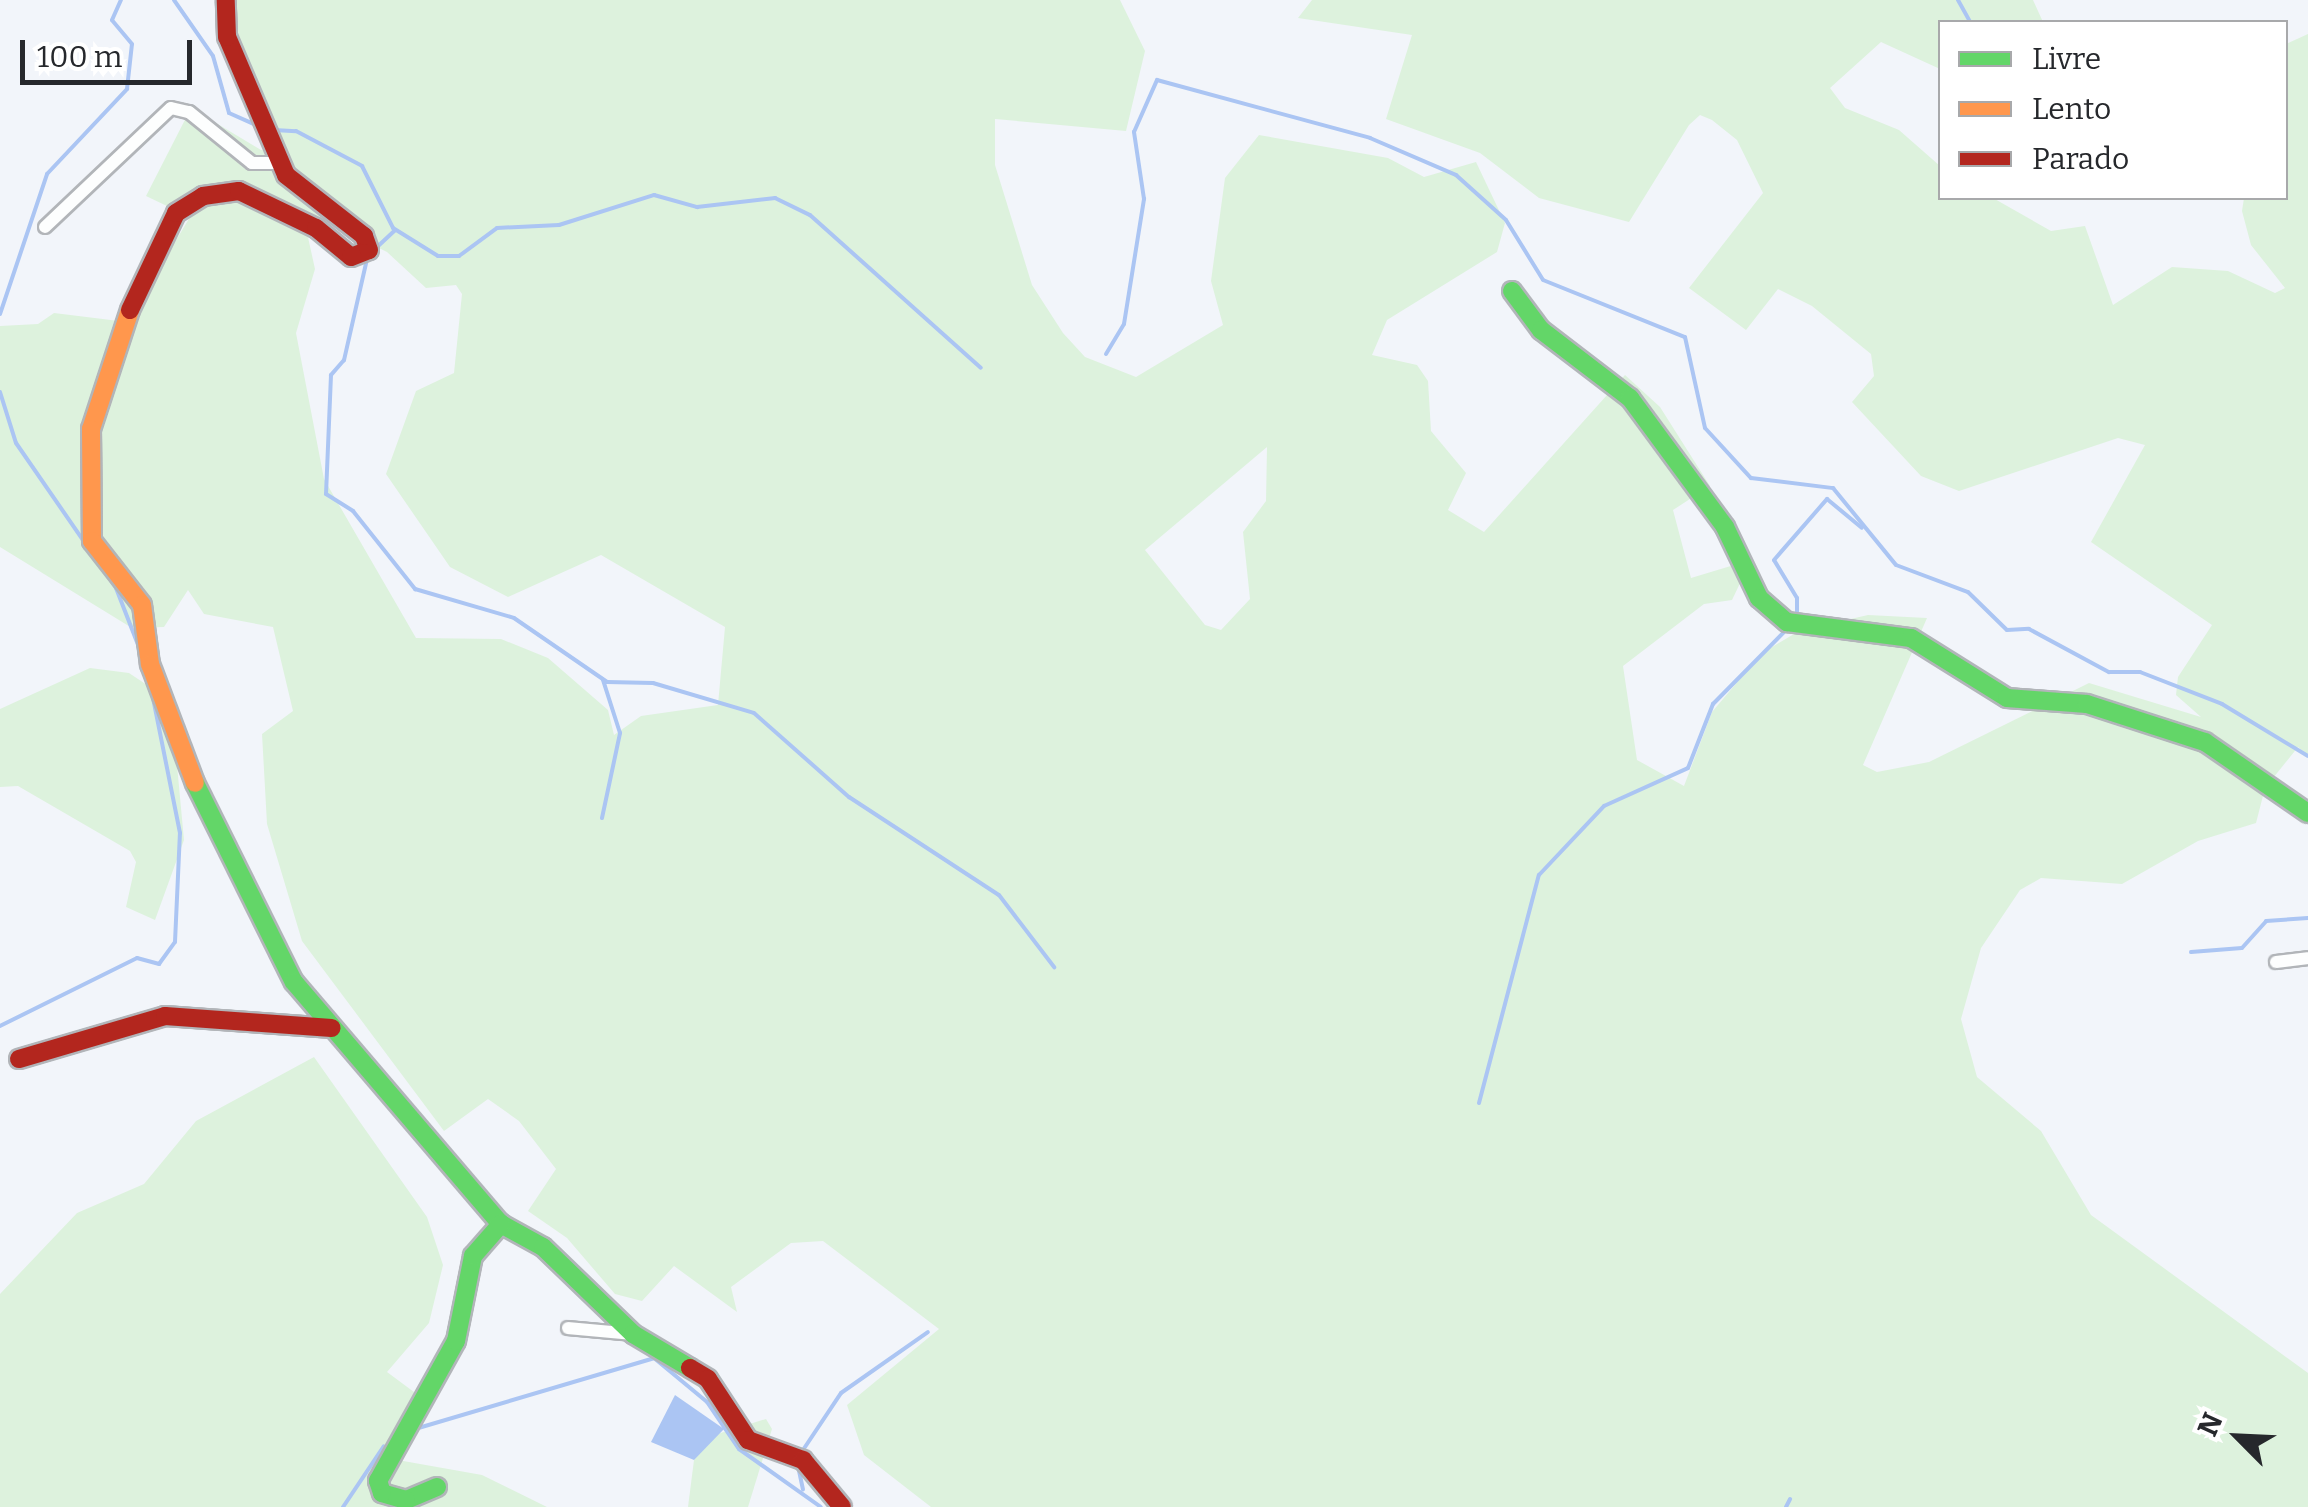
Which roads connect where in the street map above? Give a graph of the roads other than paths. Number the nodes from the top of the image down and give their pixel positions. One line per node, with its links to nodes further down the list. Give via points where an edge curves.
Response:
1 (226, 0): 2 (street, via 227,37)
2 (280, 163): 3 (street, via 252,163 189,112 171,108); 8 (street, via 369,250 351,257 316,228 239,191 203,196 176,214 146,264 91,429 84,496 98,556 142,605 150,664 226,864 276,957)
3 (45, 228)
4 (1512, 291): 5 (street, via 1540,330 1630,398 1725,527 1759,598 1787,622 1911,638 2007,698 2087,704 2205,742)
5 (2308, 814)
6 (2308, 958): 7 (street)
7 (2276, 962)
8 (333, 1028): 9 (street, via 165,1016); 10 (street)
9 (19, 1059)
10 (501, 1224): 12 (street, via 542,1247); 13 (street, via 473,1256 456,1341 378,1482 382,1492 406,1500)
11 (568, 1328): 12 (street)
12 (633, 1334): 14 (street, via 708,1378 748,1440 803,1460)
13 (437, 1487)
14 (842, 1507)

